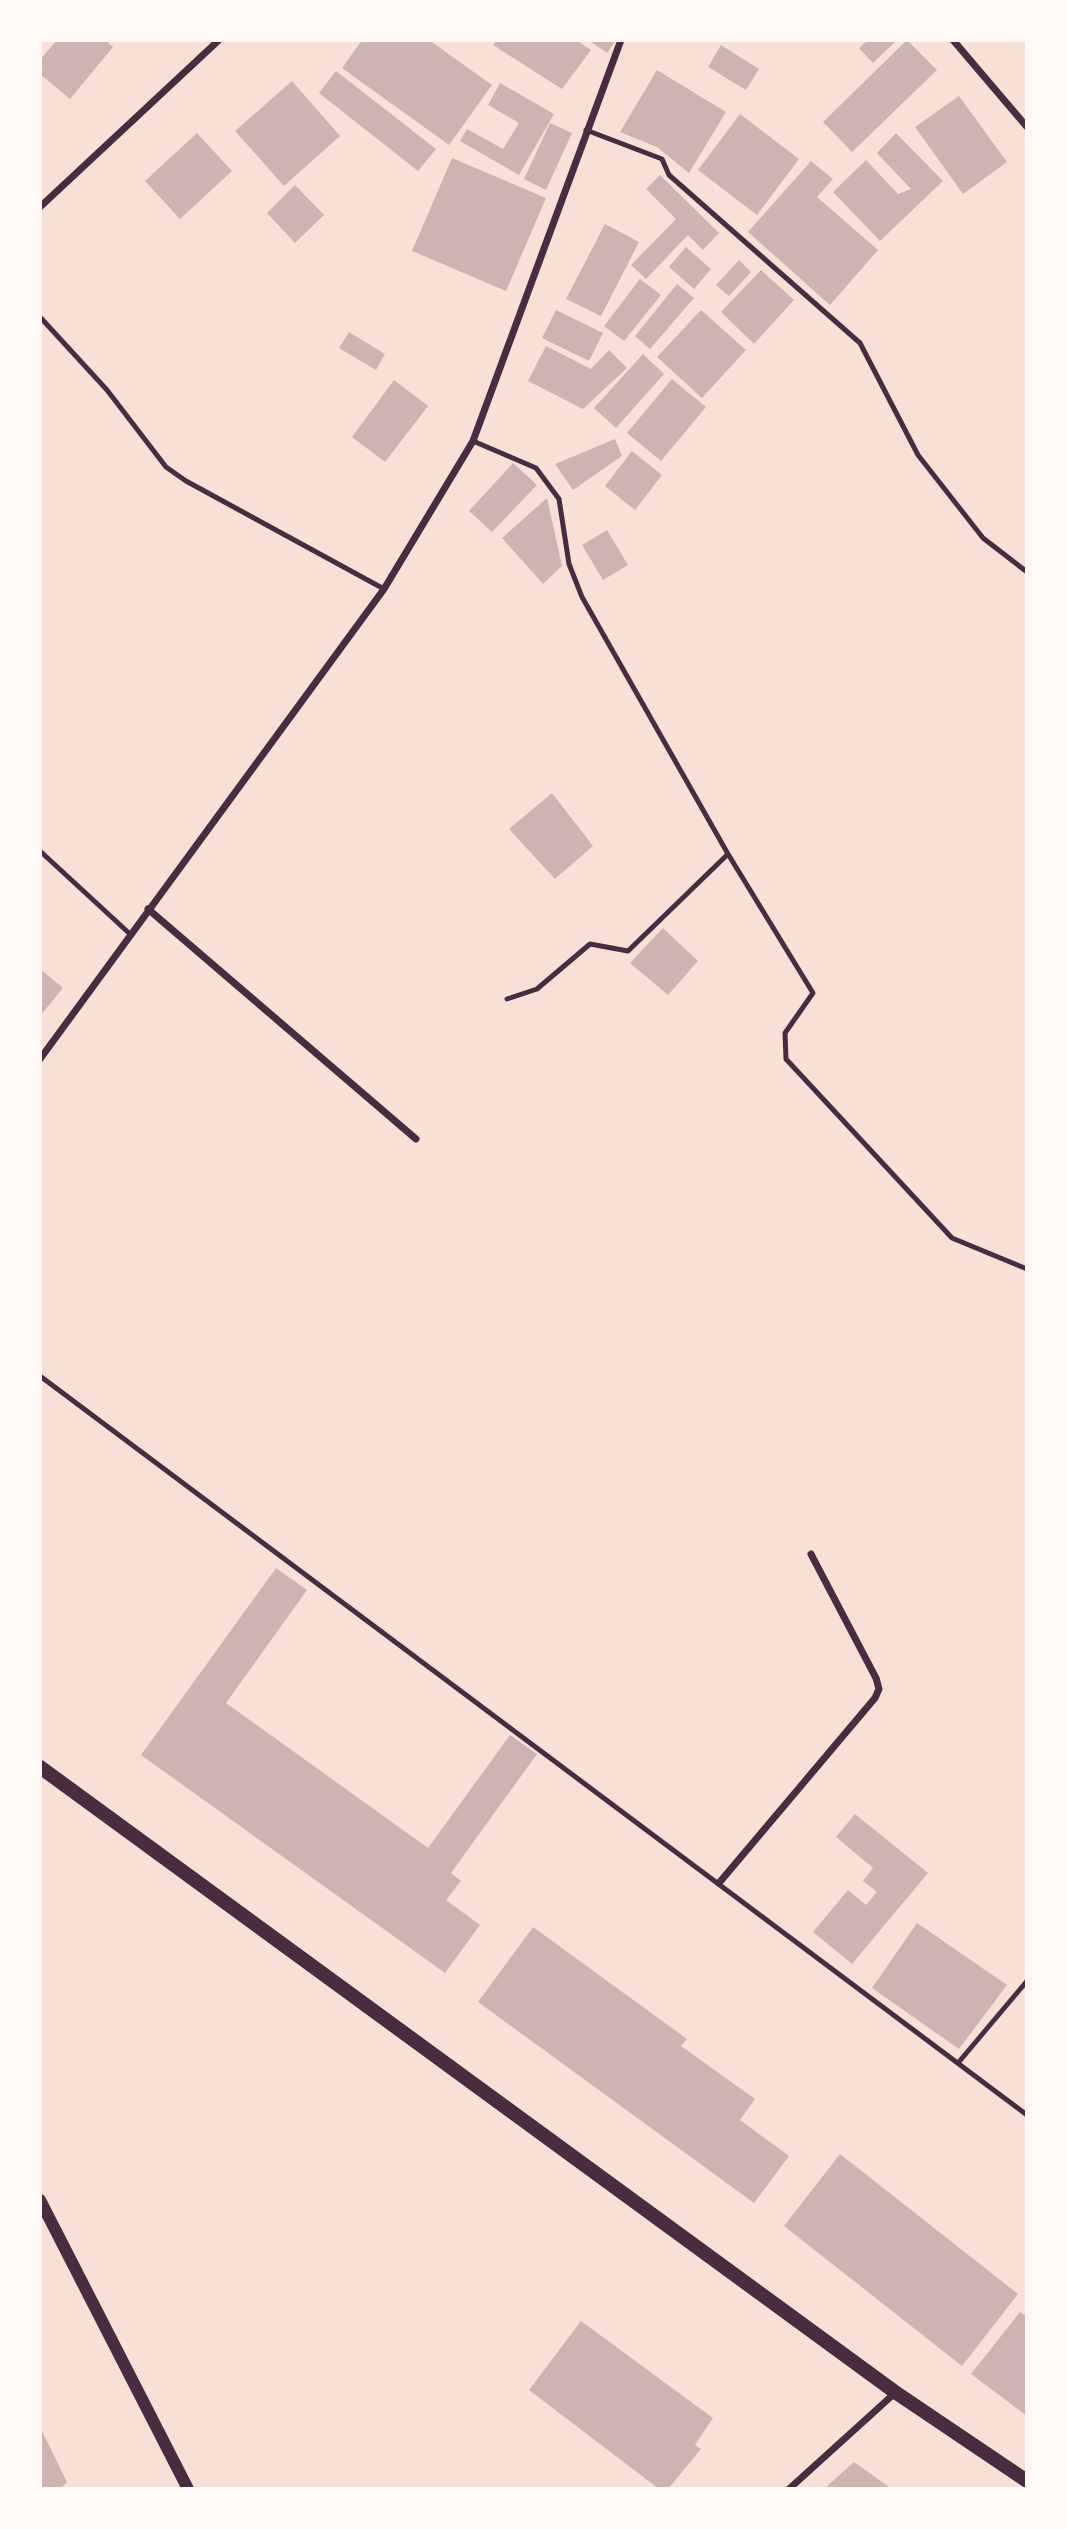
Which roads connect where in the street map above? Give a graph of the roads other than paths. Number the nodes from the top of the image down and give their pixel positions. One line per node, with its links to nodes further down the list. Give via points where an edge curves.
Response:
1 (219, 40): 6 (street)
2 (621, 40): 5 (street)
3 (953, 40): 4 (street)
4 (1027, 127)
5 (586, 130): 8 (street); 9 (lane, via 662,159 669,175 860,343 918,455 983,538)
6 (40, 206)
7 (40, 317): 10 (lane, via 107,390 166,467)
8 (473, 441): 10 (street); 12 (lane, via 536,468 559,499 569,564 582,597)
9 (1027, 572)
10 (384, 589): 13 (street)
11 (40, 851): 14 (lane)
12 (728, 854): 15 (lane, via 628,951 590,944 537,989); 18 (lane, via 813,993 785,1033 786,1059 952,1238)
13 (148, 909): 14 (street); 17 (street)
14 (130, 934): 16 (street)
15 (507, 999)
16 (40, 1059)
17 (416, 1139)
18 (1027, 1269)
19 (40, 1376): 22 (lane)
20 (811, 1553): 22 (street, via 879,1689)
21 (40, 1767): 27 (main road)
22 (719, 1883): 24 (lane)
23 (1027, 1981): 24 (lane)
24 (958, 2063): 25 (lane)
25 (1027, 2115)
26 (40, 2200): 29 (street)
27 (895, 2392): 28 (main road); 30 (street)
28 (1027, 2481)
29 (188, 2489)
30 (789, 2489)

